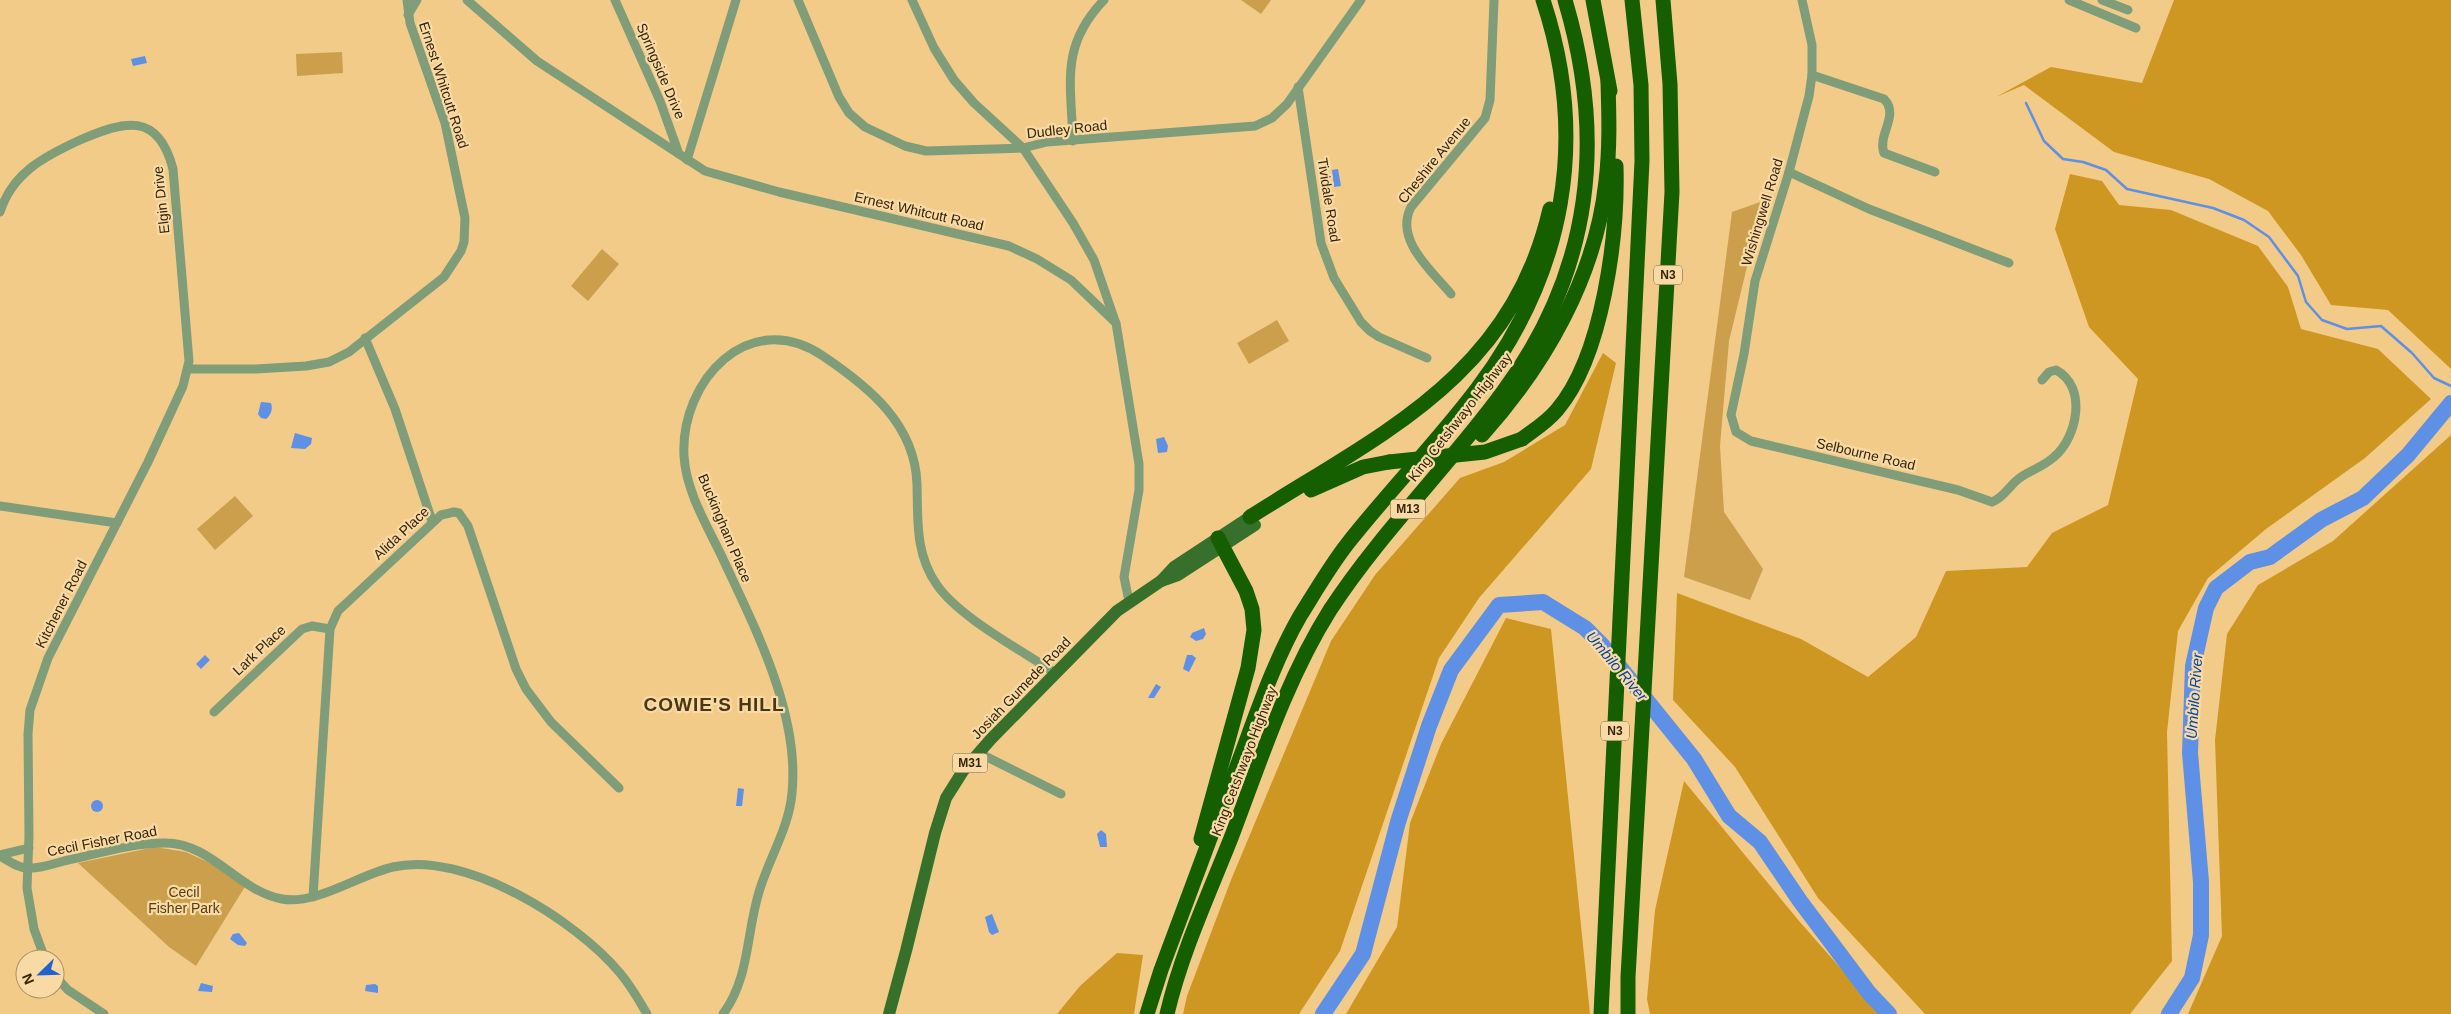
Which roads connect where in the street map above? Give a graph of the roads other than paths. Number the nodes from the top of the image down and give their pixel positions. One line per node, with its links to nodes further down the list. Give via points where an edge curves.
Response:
1 (407, 0): 20 (street, Ernest Whitcutt Road)
2 (417, 0): 20 (street)
3 (467, 0): 28 (street, Ernest Whitcutt Road, via 532,57)
4 (615, 0): 28 (street, Springside Drive)
5 (736, 0): 28 (street)
6 (798, 0): 27 (street, Dudley Road, via 839,98 849,114 865,127 905,146 926,151)
7 (912, 0): 27 (street, via 934,48 954,80)
8 (1104, 0): 26 (street, via 1083,26 1074,46 1070,78)
9 (1360, 0): 25 (street, Dudley Road)
10 (1494, 0): 33 (street, Cheshire Avenue, via 1490,100 1485,118 1410,207 1406,221 1408,236 1415,250)
11 (1543, 0): 22 (highway, King Cetshwayo Highway / M13)
12 (1565, 0): 45 (highway, King Cetshwayo Highway / M13, via 1583,70 1588,128 1584,201 1569,266 1541,332 1513,378)
13 (1593, 0): 24 (highway)
14 (1632, 0): 67 (highway, N3, via 1642,124 1637,296)
15 (1662, 0): 59 (highway, N3, via 1670,84 1672,192)
16 (1802, 0): 23 (street, Wishingwell Road, via 1812,45)
17 (2069, 0): 21 (street)
18 (2102, 0): 19 (street)
19 (2128, 10)
20 (408, 15): 35 (street, Ernest Whitcutt Road, via 452,151 465,218 464,242 444,277)
21 (2136, 28)
22 (1555, 41): 42 (highway, via 1560,140 1554,193 1536,255 1512,306 1472,362 1411,416); 56 (highway, King Cetshwayo Highway / M13, via 1565,102 1564,179 1558,223 1530,303 1485,378 1346,546 1299,618 1265,692)
23 (1812, 75): 29 (street, Wishingwell Road); 30 (street, via 1884,99 1890,107 1884,153)
24 (1608, 82): 42 (highway, bridge, via 1614,112 1616,183 1606,281 1596,327 1570,392 1543,424 1522,438 1485,452 1363,467); 45 (highway, via 1608,154 1603,205 1586,267 1570,305 1510,402)
25 (1298, 87): 26 (street, Dudley Road, via 1278,113 1255,126); 36 (street, Tividale Road, via 1321,243 1334,278 1370,331)
26 (1073, 140): 27 (street, Dudley Road)
27 (1023, 148): 34 (street, via 1089,248)
28 (683, 157): 34 (street, Ernest Whitcutt Road, via 717,176 1024,252 1071,280)
29 (1789, 172): 32 (street, via 1869,209); 39 (street, Wishingwell Road, via 1753,290 1731,415)
30 (1935, 172)
31 (0, 212): 37 (street, Elgin Drive, via 17,180 56,150 120,125 141,126 154,134 166,147 173,169)
32 (2009, 263)
33 (1451, 294)
34 (1116, 323): 46 (street, via 1139,464 1139,490 1124,577)
35 (365, 338): 37 (street, Ernest Whitcutt Road, via 339,358 317,365); 41 (street, via 395,409)
36 (1427, 358)
37 (189, 369): 43 (street, Kitchener Road)
38 (2042, 380): 39 (street, Selbourne Road, via 2056,370 2071,384 2076,408 2070,436 2056,456 2021,476 1992,502 1958,490 1752,441)
39 (1736, 432)
40 (0, 506): 43 (street)
41 (432, 521): 47 (street, Alida Place, via 338,611); 51 (street, Alida Place, via 454,512 464,518 516,669 526,689 551,722)
42 (1252, 521): 44 (main road, Josiah Gumede Road / M31)
43 (117, 524): 53 (street, Kitchener Road, via 48,658 33,699 28,734)
44 (1220, 543): 46 (main road, Josiah Gumede Road / M31, via 1178,575 1161,581); 56 (highway, via 1241,580 1252,609 1254,630 1252,650 1201,839)
45 (1372, 553): 66 (highway, King Cetshwayo Highway / M13, via 1330,611 1290,686 1187,952)
46 (1129, 601): 48 (main road, Josiah Gumede Road / M31)
47 (330, 629): 49 (street, Lark Place, via 312,626 302,630); 57 (street, Alida Place)
48 (1054, 673): 50 (main road, Josiah Gumede Road / M31); 63 (street, Buckingham Place, via 962,612 936,584 920,546 916,473 911,450 894,415 877,397 823,356 793,343 754,342 736,350 714,367 688,417 684,457 699,508 768,658 781,700 793,775 785,824 754,908 743,977 734,1000)
49 (214, 712)
50 (979, 752): 52 (street); 64 (main road, Josiah Gumede Road / M31, via 963,770 946,798 934,833)
51 (619, 788)
52 (1061, 794)
53 (29, 848): 54 (street); 55 (street, Kitchener Road)
54 (0, 856): 55 (street)
55 (27, 868): 57 (street, Cecil Fisher Road, via 125,848 176,844 210,857 265,894 290,900); 58 (street, Kitchener Road, via 29,904)
56 (1193, 884): 65 (highway, King Cetshwayo Highway / M13)
57 (313, 896): 62 (street, Cecil Fisher Road, via 400,865 437,866 483,878 524,898 586,942 620,973)
58 (41, 949)
59 (1628, 978): 68 (highway, N3); 69 (highway)
60 (65, 987): 61 (street)
61 (104, 1014)
62 (647, 1014)
63 (723, 1014)
64 (889, 1014)
65 (1147, 1014)
66 (1167, 1014)
67 (1601, 1014)
68 (1628, 1014)
69 (1635, 1014)

